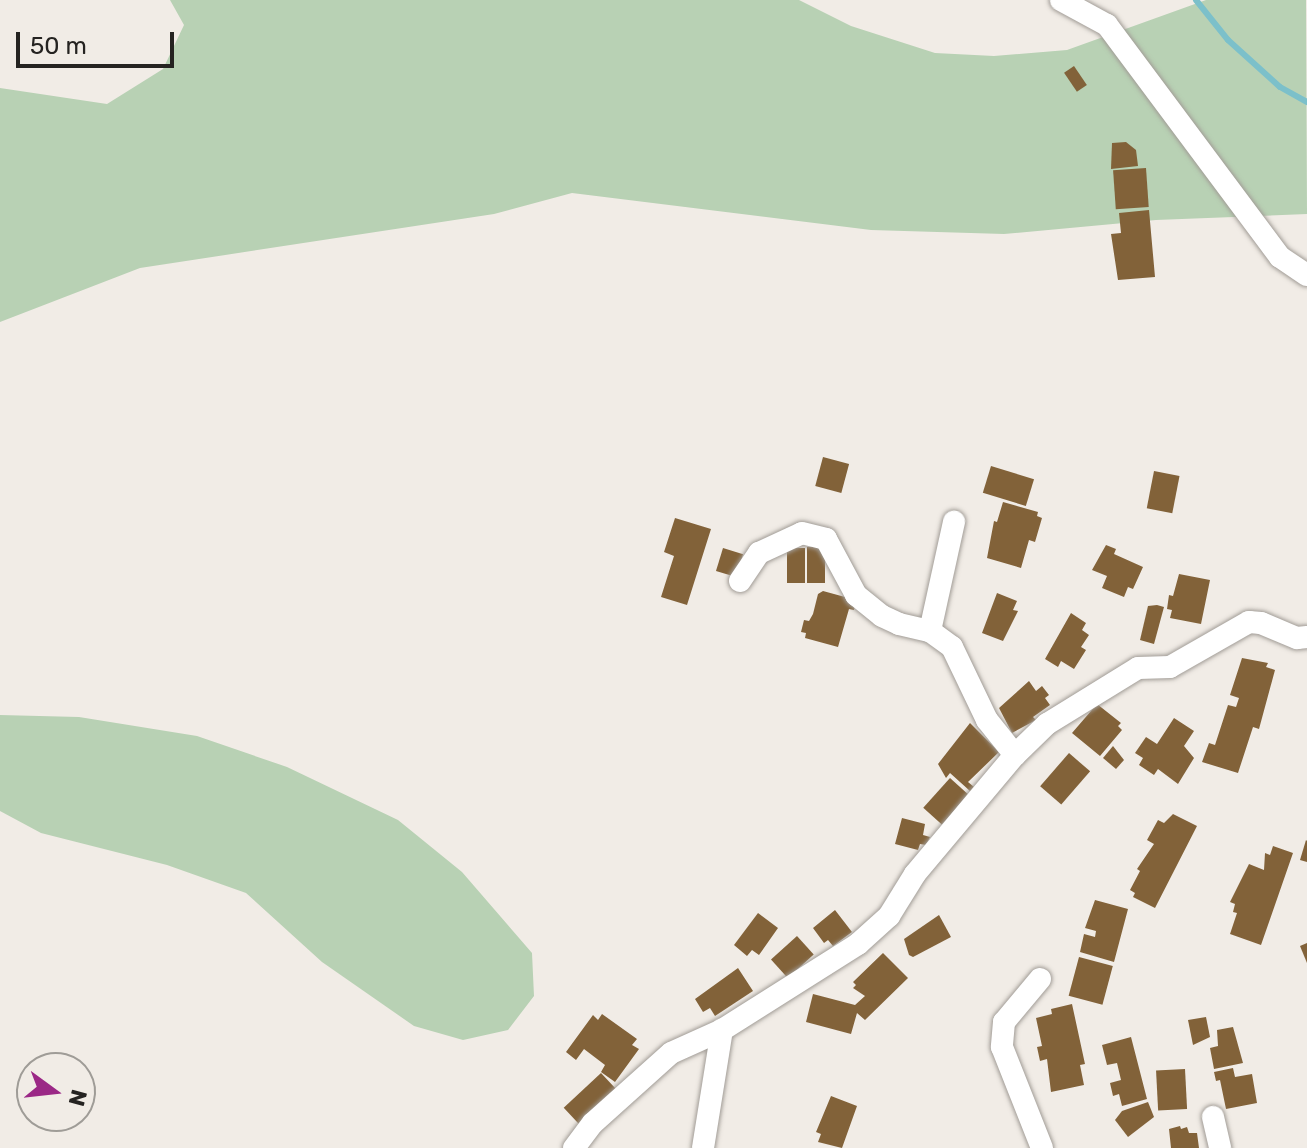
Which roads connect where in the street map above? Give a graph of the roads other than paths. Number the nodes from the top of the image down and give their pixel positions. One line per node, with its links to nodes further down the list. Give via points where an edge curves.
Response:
1 (1061, 0): 2 (street, via 1107,25 1280,257)
2 (1307, 275)
3 (954, 522): 5 (street)
4 (740, 581): 5 (street, via 759,553 802,533 826,539 856,595 899,624)
5 (930, 631): 7 (street, via 952,647 987,720)
6 (1307, 637): 7 (street, via 1249,622 1170,667 1138,668 1047,724)
7 (1015, 755): 9 (street, via 915,874 889,916 858,944)
8 (1040, 979): 13 (street, via 1004,1022 1002,1047)
9 (722, 1030): 11 (street, via 671,1053 593,1123); 12 (street)
10 (1213, 1117): 14 (street)
11 (574, 1148)
12 (703, 1148)
13 (1042, 1148)
14 (1220, 1148)

